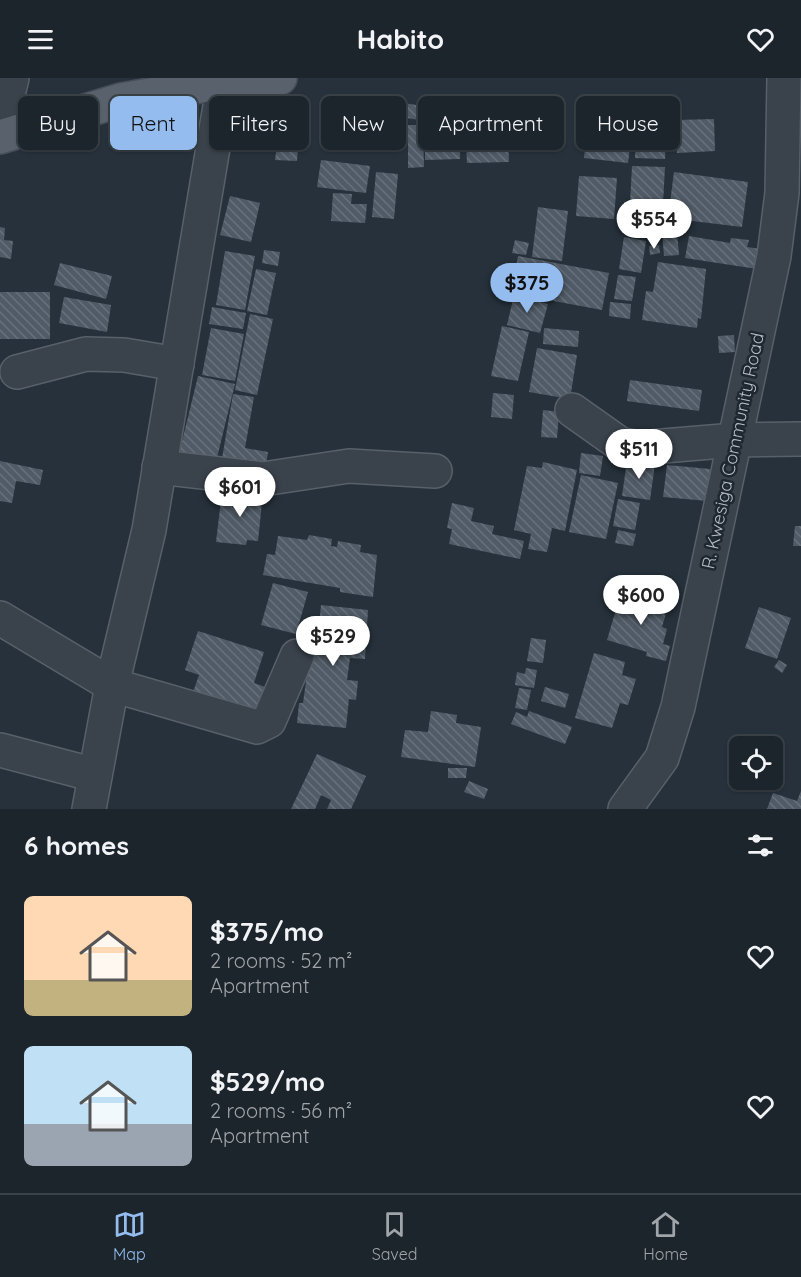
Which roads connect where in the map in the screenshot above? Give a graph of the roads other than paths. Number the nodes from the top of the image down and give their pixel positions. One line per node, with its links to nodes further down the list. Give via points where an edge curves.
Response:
1 (12, 78): 5 (street)
2 (280, 78): 4 (main road)
3 (784, 78): 11 (street, R. Kwesiga Community Road, via 785,135 774,256)
4 (224, 82): 6 (main road, via 121,100); 7 (street)
5 (0, 127)
6 (0, 137)
7 (177, 364): 8 (street, via 124,355 86,354); 12 (street)
8 (17, 372)
9 (572, 410): 11 (street, via 620,444 639,448)
10 (801, 439): 11 (street)
11 (735, 440): 20 (street, R. Kwesiga Community Road, via 669,738 657,765)
12 (159, 467): 13 (street, via 263,479 349,466); 16 (street, via 149,530)
13 (435, 471)
14 (0, 618): 16 (street)
15 (297, 656): 16 (street, via 269,721 257,728)
16 (112, 685): 18 (street)
17 (0, 750): 18 (street)
18 (95, 775): 19 (street)
19 (89, 809)
20 (625, 809)

